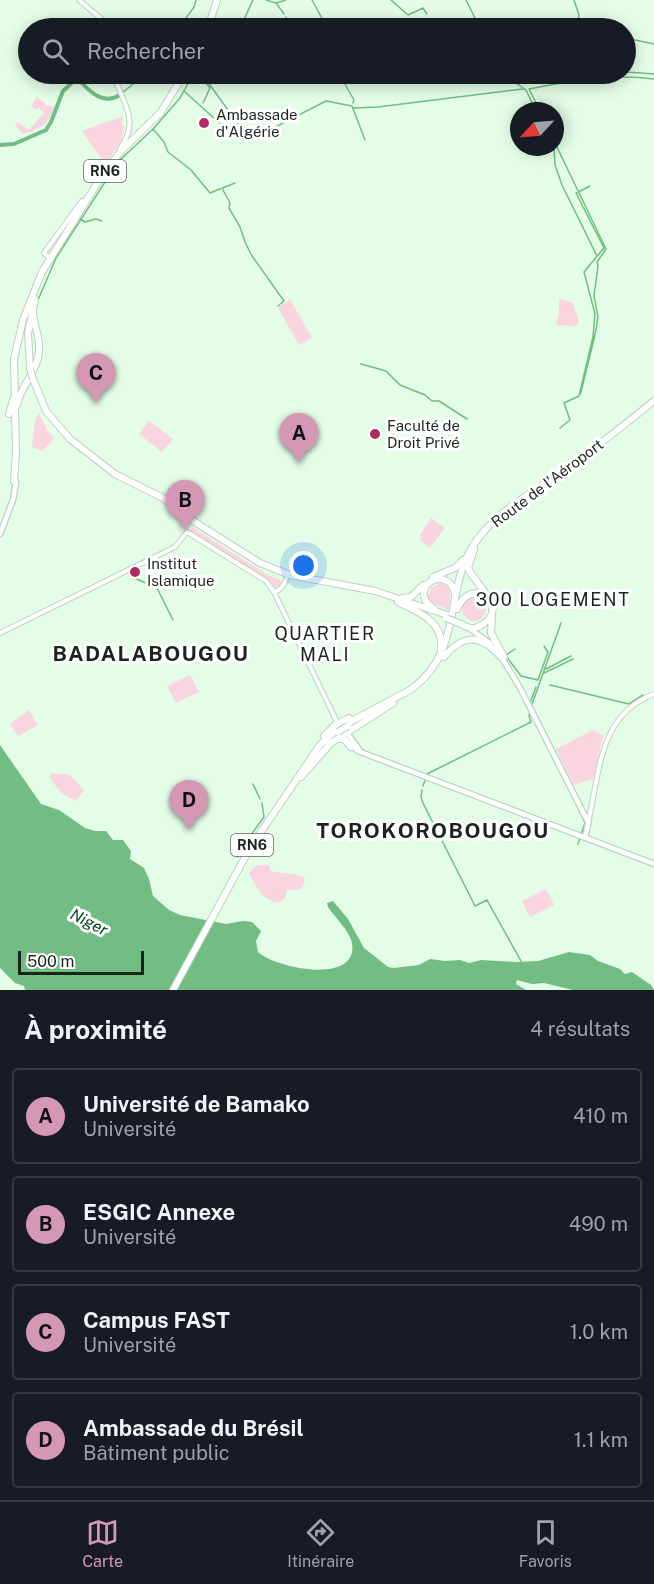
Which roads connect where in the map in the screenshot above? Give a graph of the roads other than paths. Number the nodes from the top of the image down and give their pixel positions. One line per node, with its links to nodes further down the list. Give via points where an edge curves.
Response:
1 (79, 0): 3 (main road)
2 (215, 0): 4 (highway)
3 (100, 18)
4 (210, 18)
5 (117, 84): 7 (main road, via 129,113 123,144)
6 (179, 84): 7 (highway, RN6, via 161,112 108,166)
7 (48, 256): 8 (highway, RN6)
8 (34, 303): 9 (highway, via 17,342); 11 (highway, via 39,353); 18 (highway, RN6, bridge, via 25,337 29,369 44,412 62,434 115,474 163,498 198,524)
9 (14, 397): 12 (highway); 14 (highway)
10 (654, 403): 16 (highway, Route de l'Aéroport, via 503,518); 17 (highway, Route de l'Aéroport, via 495,520)
11 (17, 404): 13 (highway); 14 (highway)
12 (9, 414)
13 (20, 415)
14 (15, 481): 15 (main road, via 13,500)
15 (0, 532)
16 (476, 546): 24 (highway, Route de l'Aéroport, via 461,578); 25 (highway, via 468,568 490,599)
17 (466, 558): 19 (highway); 22 (highway, Route de l'Aéroport)
18 (287, 576): 20 (main road, via 279,591); 21 (highway); 21 (highway, via 375,591)
19 (423, 586): 21 (highway, via 411,597); 23 (highway)
20 (274, 592): 29 (main road, via 260,576 187,532 174,547); 34 (main road)
21 (393, 598): 23 (highway); 30 (highway, via 436,626 442,643)
22 (455, 601): 26 (highway, via 454,589 446,581 434,579 427,584 426,601); 30 (highway, Route de l'Aéroport)
23 (425, 609): 26 (highway)
24 (457, 609): 27 (highway, via 471,594 481,595 489,604 483,621 471,625); 30 (highway, Route de l'Aéroport / RN6, via 451,637)
25 (492, 615): 28 (highway, via 486,623); 31 (highway, via 491,633)
26 (445, 616): 27 (highway, bridge)
27 (461, 622): 28 (highway)
28 (472, 628): 31 (main road)
29 (0, 633)
30 (441, 657): 31 (highway, via 455,645 473,639 484,642); 34 (highway, Route de l'Aéroport / RN6, via 425,681 409,694)
31 (502, 657): 32 (main road); 32 (main road)
32 (515, 680): 38 (main road)
33 (654, 694): 38 (main road, via 628,708 611,729)
34 (342, 728): 35 (highway); 36 (main road); 37 (highway, Route de l'Aéroport / RN6, via 320,745); 39 (main road, via 359,749)
35 (337, 740): 36 (highway, via 344,739); 37 (highway)
36 (351, 747): 39 (main road)
37 (298, 779): 41 (highway, Route de l'Aéroport / RN6, via 252,848)
38 (589, 820): 39 (main road)
39 (584, 836): 40 (main road)
40 (654, 863)
41 (174, 990)

